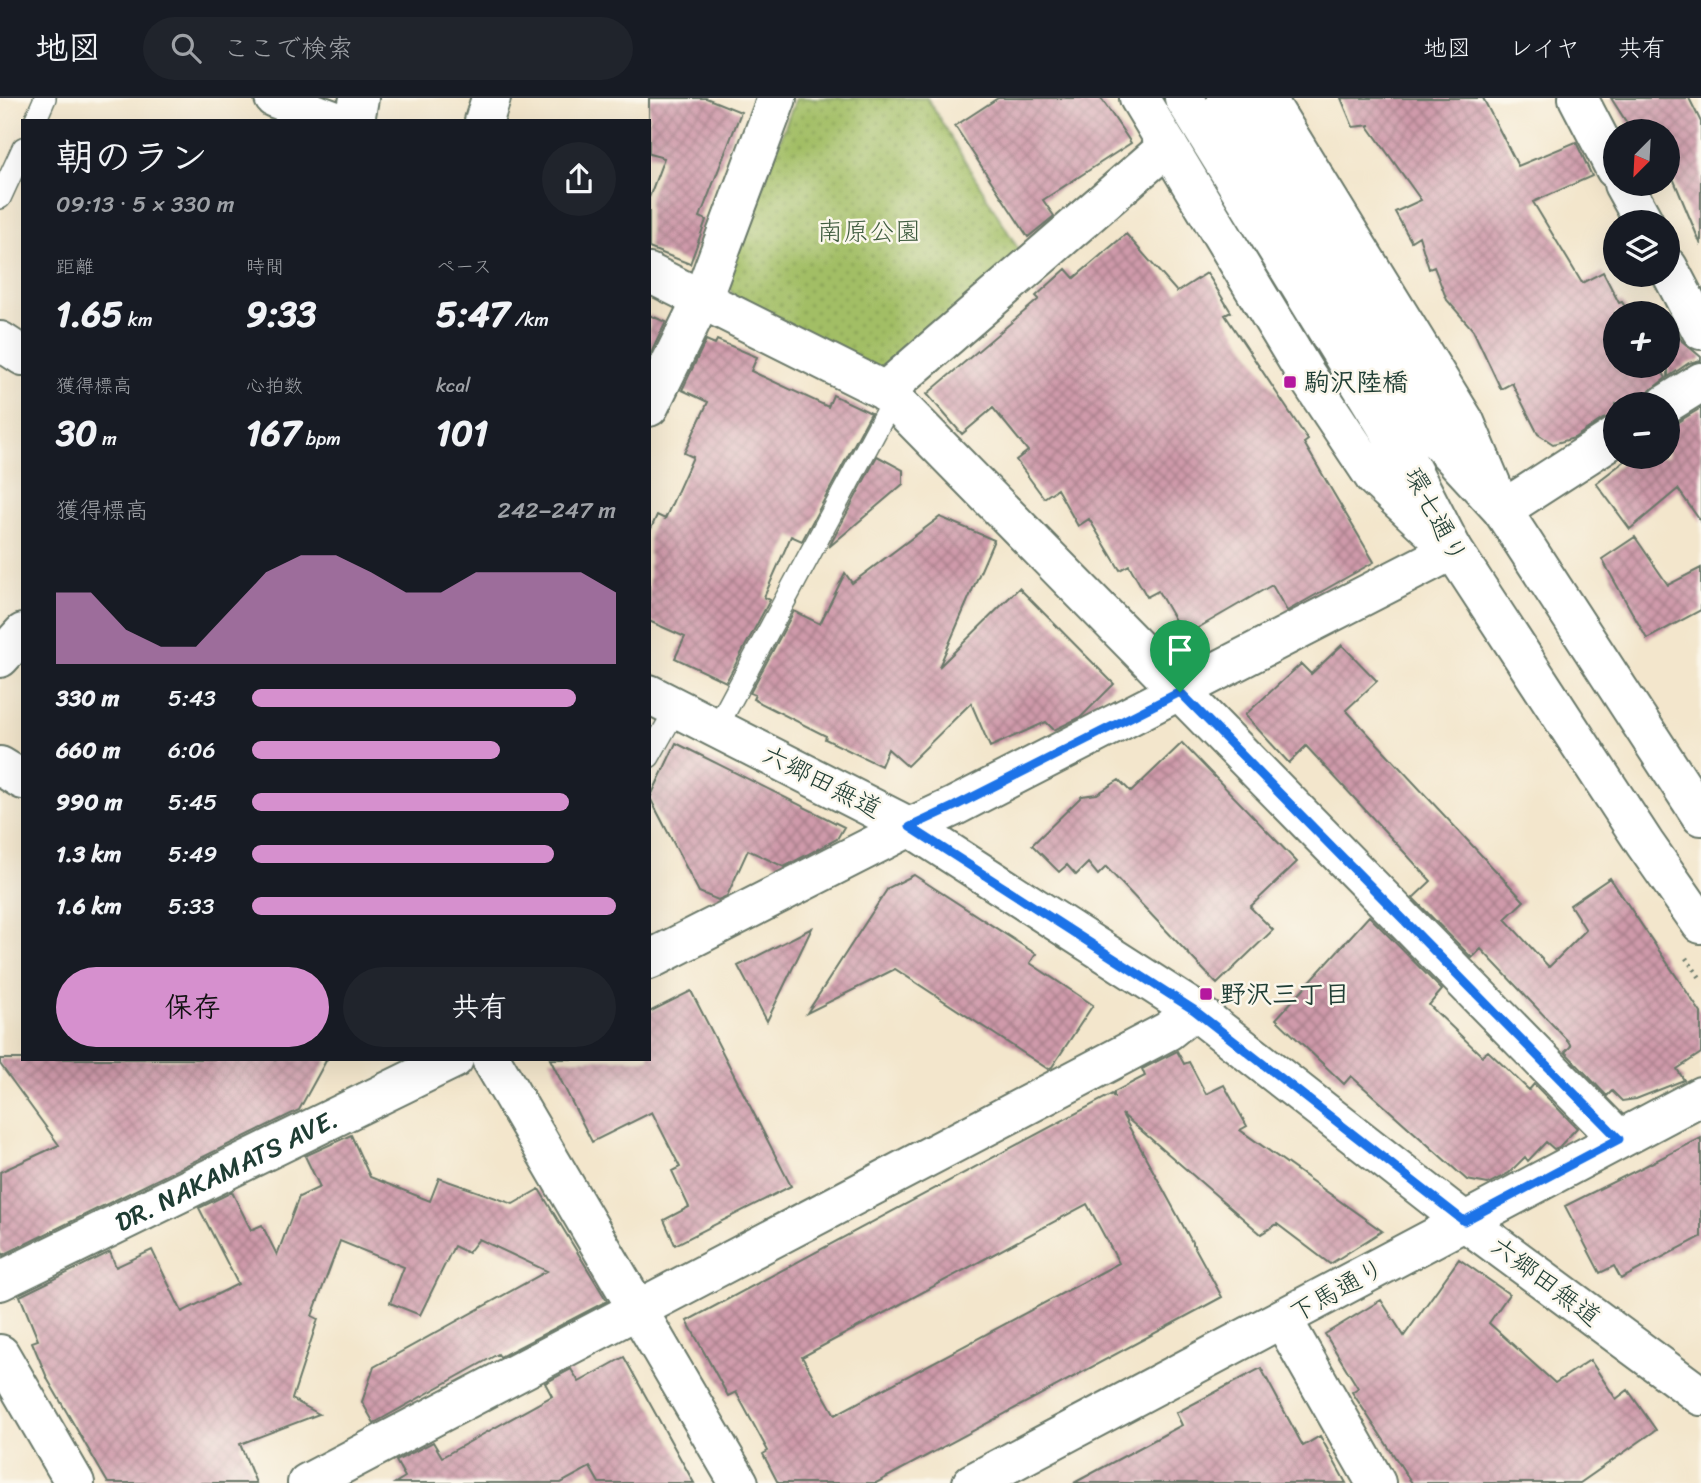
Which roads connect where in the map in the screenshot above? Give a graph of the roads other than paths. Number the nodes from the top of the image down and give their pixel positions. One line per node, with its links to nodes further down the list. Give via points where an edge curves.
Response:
1 (45, 98): 11 (lane)
2 (274, 98): 12 (street)
3 (359, 98): 13 (street)
4 (491, 98): 14 (street)
5 (777, 98): 21 (street)
6 (1139, 98): 15 (street)
7 (1184, 98): 31 (street, 環七通り, via 1404,456)
8 (1226, 98): 30 (street, 環七通り, via 1432,435)
9 (1266, 98): 30 (street, via 1465,422)
10 (1578, 98): 16 (street)
11 (36, 119)
12 (331, 119)
13 (355, 119)
14 (485, 119)
15 (1168, 146): 26 (street); 31 (street, via 1305,373 1374,477)
16 (1603, 146)
17 (21, 152): 18 (lane)
18 (0, 198)
19 (651, 274): 21 (street)
20 (1678, 287): 22 (street)
21 (702, 299): 26 (street); 28 (street)
22 (1701, 330)
23 (0, 341): 24 (street)
24 (21, 355)
25 (1701, 382): 27 (street)
26 (889, 395): 34 (street); 36 (lane)
27 (1680, 395)
28 (651, 403)
29 (1603, 445): 30 (street)
30 (1502, 510): 40 (street, 環七通り)
31 (1453, 550): 34 (street); 42 (street, 環七通り, via 1646,844)
32 (21, 635): 33 (street)
33 (0, 658)
34 (1180, 692): 41 (street); 48 (street)
35 (663, 700): 36 (street, 六郷田無道); 37 (lane)
36 (717, 727): 41 (street, 六郷田無道)
37 (651, 749)
38 (0, 766): 39 (street)
39 (21, 779)
40 (1701, 816)
41 (910, 827): 43 (street); 44 (street, 六郷田無道)
42 (1692, 939)
43 (651, 959)
44 (1194, 1010): 49 (street, 六郷田無道); 51 (street, via 1168,1031)
45 (450, 1061): 50 (street, DR. NAKAMATS AVE.)
46 (492, 1061): 51 (street)
47 (1701, 1096): 48 (street, 下馬通り)
48 (1619, 1139): 49 (street, 下馬通り)
49 (1464, 1221): 52 (street, 下馬通り); 54 (street, 六郷田無道)
50 (0, 1281)
51 (637, 1310): 55 (street); 57 (street)
52 (1283, 1320): 58 (street, 下馬通り); 59 (street)
53 (0, 1354): 56 (street)
54 (1701, 1396)
55 (320, 1480)
56 (75, 1483)
57 (738, 1483)
58 (972, 1483)
59 (1376, 1483)

